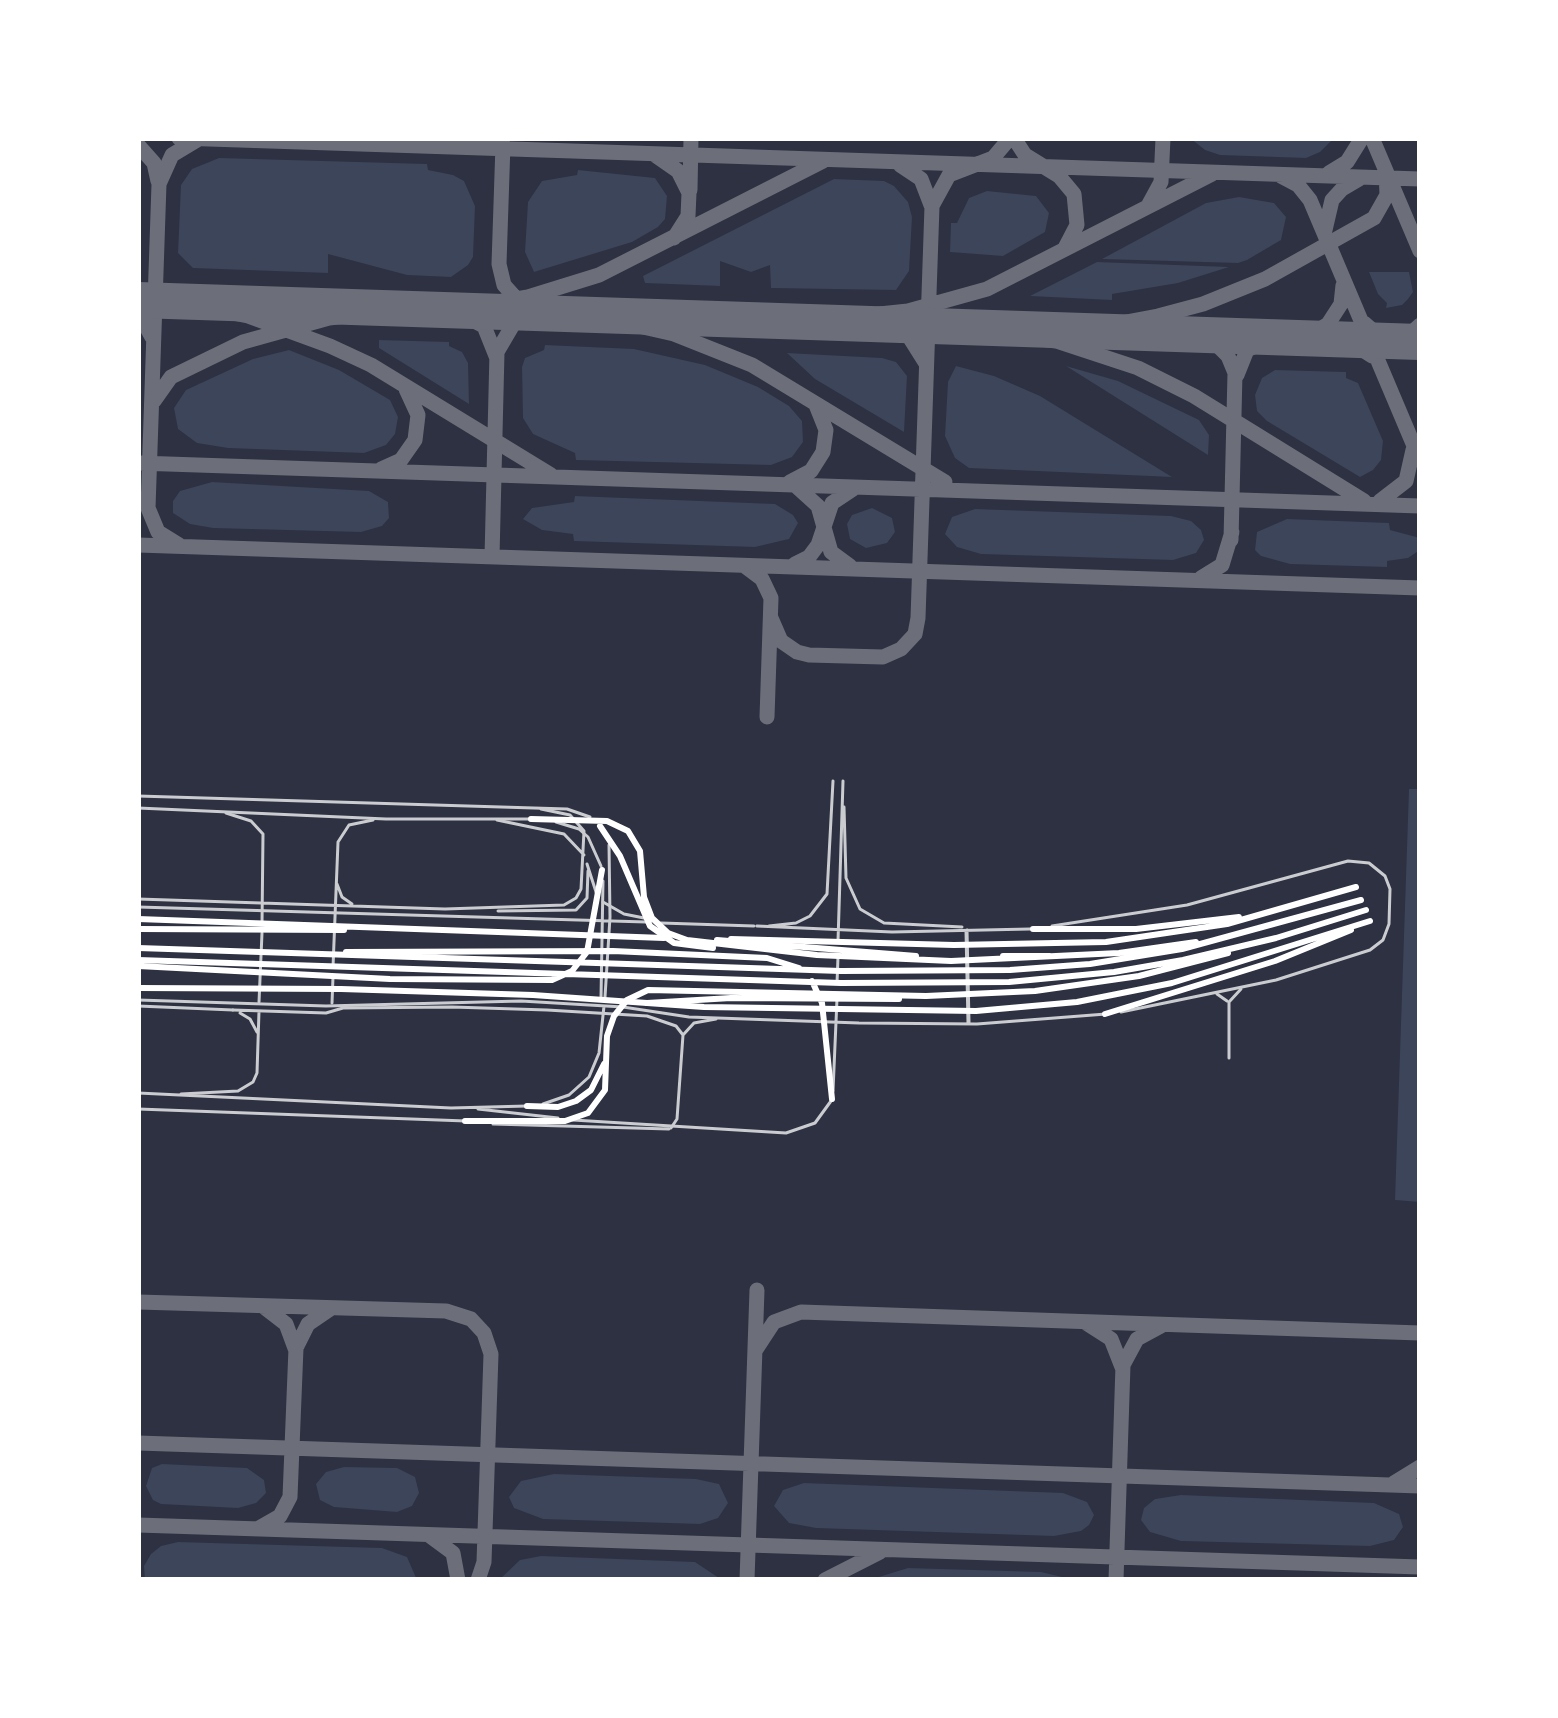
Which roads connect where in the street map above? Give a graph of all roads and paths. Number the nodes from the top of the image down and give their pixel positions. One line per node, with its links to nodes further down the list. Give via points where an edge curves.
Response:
1 (833, 781): 32 (street, via 824,900 796,923)
2 (842, 781): 4 (street)
3 (138, 796): 6 (street)
4 (842, 799): 35 (street, via 846,878 860,909 884,923); 65 (street)
5 (138, 808): 7 (street)
6 (539, 809): 11 (street, via 583,813); 23 (street, via 566,813 582,826 576,898)
7 (218, 812): 8 (street); 15 (street, via 263,834)
8 (386, 819): 10 (street); 14 (street, via 343,832)
9 (531, 819): 10 (street); 13 (street, via 579,829 595,845); 40 (highway, via 615,824 637,844 655,923 681,939)
10 (495, 820): 12 (street, via 564,834)
11 (600, 826): 40 (highway, via 655,931 681,945); 58 (street, via 611,860)
12 (589, 869): 23 (street, via 587,898 571,912); 30 (street, via 605,904)
13 (602, 870): 44 (highway, via 593,935 578,966 544,982); 58 (street)
14 (336, 882): 21 (street); 22 (street)
15 (263, 885): 19 (street); 20 (street)
16 (1356, 887): 24 (highway)
17 (1361, 900): 38 (highway)
18 (138, 903): 19 (street); 26 (street)
19 (242, 903): 20 (street)
20 (262, 903): 21 (street); 26 (street)
21 (335, 906): 22 (street); 27 (street)
22 (359, 907): 23 (street)
23 (491, 909)
24 (1281, 910): 36 (highway, via 1136,929); 37 (highway, via 1161,936 1075,944)
25 (1366, 910): 39 (highway)
26 (263, 913): 27 (street); 52 (street)
27 (335, 913): 30 (street); 53 (street)
28 (138, 919): 33 (highway)
29 (1370, 921): 31 (highway)
30 (653, 922): 32 (street)
31 (1359, 924): 51 (highway, via 1172,983 1045,1005 926,1012); 55 (highway, via 1275,961)
32 (757, 926): 35 (street)
33 (359, 927): 34 (highway); 37 (highway)
34 (138, 929)
35 (967, 929): 36 (street); 57 (street)
36 (1034, 929): 46 (street, via 1148,914 1348,861 1381,872 1390,915 1379,944)
37 (717, 940): 43 (highway)
38 (1215, 941): 42 (highway, via 1113,961 958,972); 43 (highway)
39 (1242, 946): 44 (highway, via 1114,972 959,983); 48 (highway, via 1213,960 1091,985)
40 (731, 947): 43 (highway)
41 (138, 948): 42 (highway)
42 (337, 954): 65 (highway, via 492,949 792,964 816,987)
43 (940, 961)
44 (138, 963)
45 (138, 988): 51 (highway)
46 (1241, 988): 47 (street); 49 (street)
47 (1216, 994): 49 (street); 55 (street)
48 (926, 996): 51 (highway); 58 (highway, via 648,990 622,1004)
49 (1229, 1002): 62 (street)
50 (138, 1003): 52 (street); 54 (street)
51 (647, 1003)
52 (259, 1005): 53 (street); 54 (street); 59 (street); 60 (street, via 328,1013 448,1007 647,1016)
53 (332, 1006): 56 (street, via 521,1000)
54 (233, 1010): 59 (street)
55 (1105, 1014): 57 (street)
56 (718, 1019): 57 (street); 60 (street, via 694,1023)
57 (968, 1021)
58 (604, 1033): 61 (highway); 66 (street, via 580,1088)
59 (258, 1034): 64 (street, via 249,1086)
60 (683, 1035): 70 (street)
61 (606, 1054): 66 (highway, via 600,1078 581,1099); 69 (highway, via 604,1090 588,1113 565,1121)
62 (1229, 1058)
63 (138, 1093): 64 (street)
64 (178, 1095): 67 (street)
65 (832, 1099): 70 (street, via 815,1123 792,1133)
66 (527, 1106): 67 (street)
67 (456, 1107): 70 (street)
68 (138, 1108): 69 (street)
69 (465, 1121): 70 (street)
70 (671, 1128)

